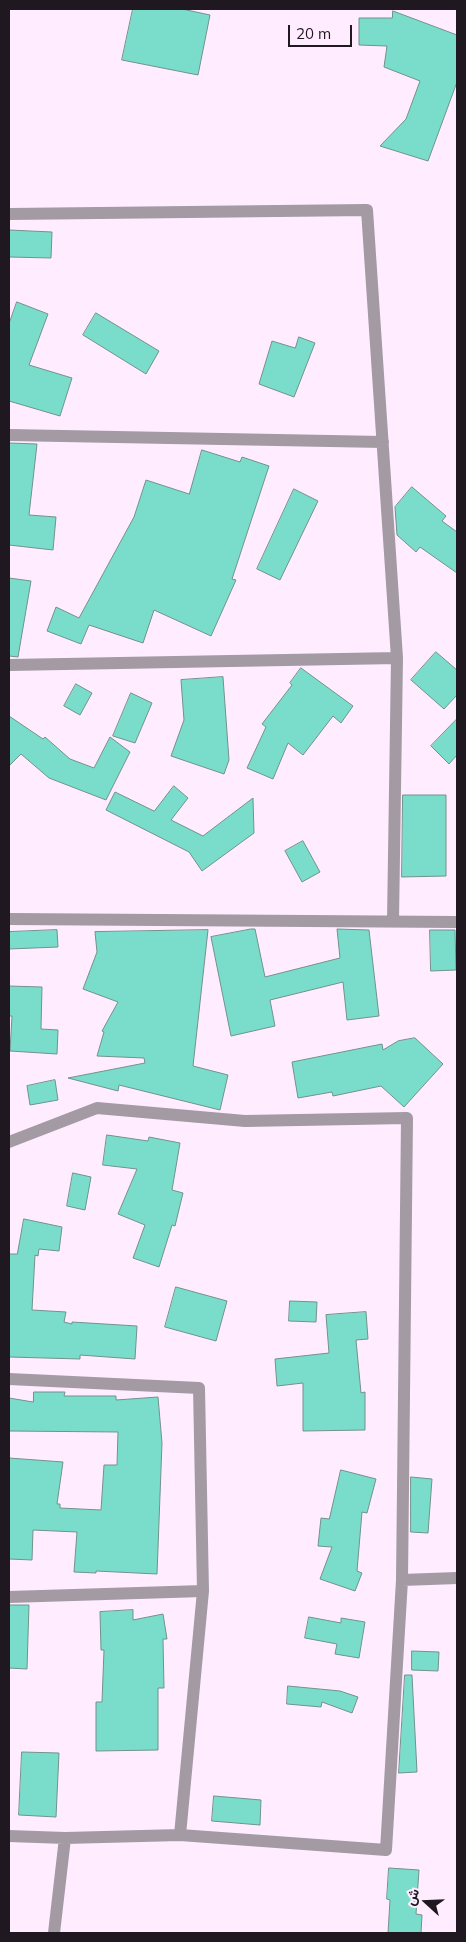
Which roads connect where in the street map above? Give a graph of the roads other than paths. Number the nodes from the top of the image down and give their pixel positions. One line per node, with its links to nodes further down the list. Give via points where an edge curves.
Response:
1 (9, 214): 3 (street, via 367,210)
2 (9, 435): 3 (street)
3 (383, 442): 4 (street)
4 (397, 658): 5 (street); 7 (street)
5 (9, 665)
6 (9, 919): 7 (street)
7 (393, 921): 8 (street)
8 (457, 922)
9 (9, 1142): 12 (street, via 97,1108 245,1121 407,1118)
10 (9, 1378): 13 (street, via 199,1388)
11 (457, 1578): 12 (street)
12 (402, 1580): 15 (street, via 386,1850)
13 (203, 1592): 14 (street); 15 (street)
14 (9, 1597)
15 (180, 1835): 17 (street)
16 (9, 1836): 17 (street)
17 (65, 1838): 18 (street)
18 (54, 1933)

